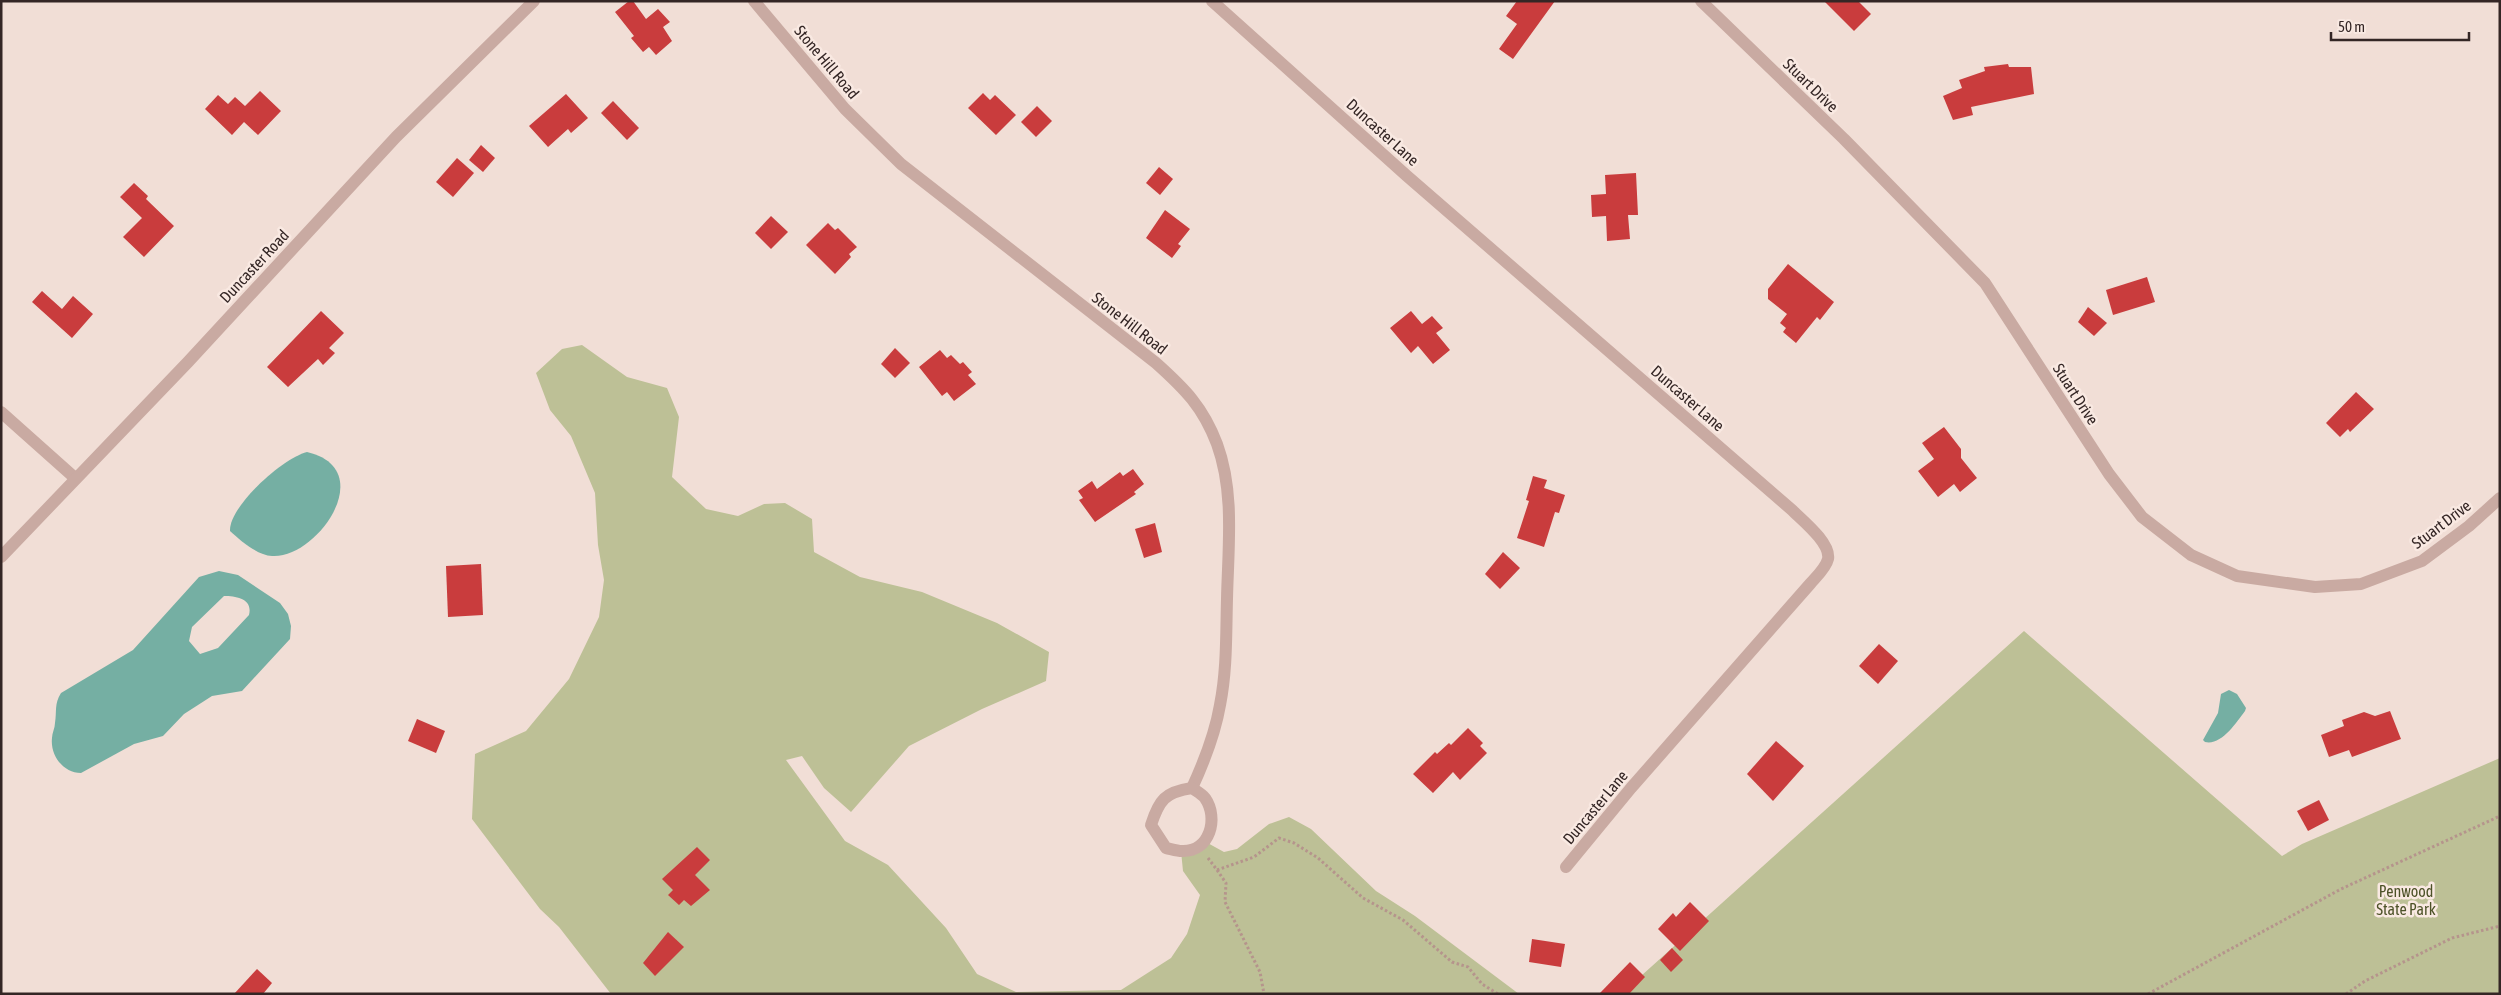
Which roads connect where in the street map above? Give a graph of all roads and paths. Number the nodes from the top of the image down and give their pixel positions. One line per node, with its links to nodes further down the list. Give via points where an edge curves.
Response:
1 (534, 1): 6 (street, Duncaster Road, via 396,137 188,362)
2 (754, 1): 9 (street, Stone Hill Road, via 845,109 901,164 1156,363 1188,392 1199,408 1217,444 1228,484 1229,539 1225,670 1220,705 1203,765)
3 (1212, 1): 12 (street, Duncaster Lane, via 1422,189 1792,510 1813,530 1828,552 1828,560 1810,584)
4 (1700, 1): 7 (street, Stuart Drive, via 1844,138 1985,283 2109,474 2142,517 2191,555 2237,576 2315,587 2361,584 2422,561)
5 (1, 412): 6 (street)
6 (75, 478): 8 (street, Duncaster Road)
7 (2500, 498)
8 (1, 557)
9 (1192, 788): 11 (street, via 1204,797 1212,814 1212,827); 11 (street, via 1164,797 1151,825 1166,848 1181,851)
10 (2500, 816): 17 (path, via 2341,889)
11 (1198, 846): 13 (path)
12 (1566, 867)
13 (1217, 870): 15 (path, via 1226,883 1225,902 1260,972); 16 (path, via 1254,858 1279,838 1294,843 1318,858 1363,898 1403,920 1452,962 1468,967 1482,984)
14 (2500, 926): 18 (path, via 2452,938 2365,981)
15 (1264, 994)
16 (1498, 994)
17 (2148, 994)
18 (2346, 994)

